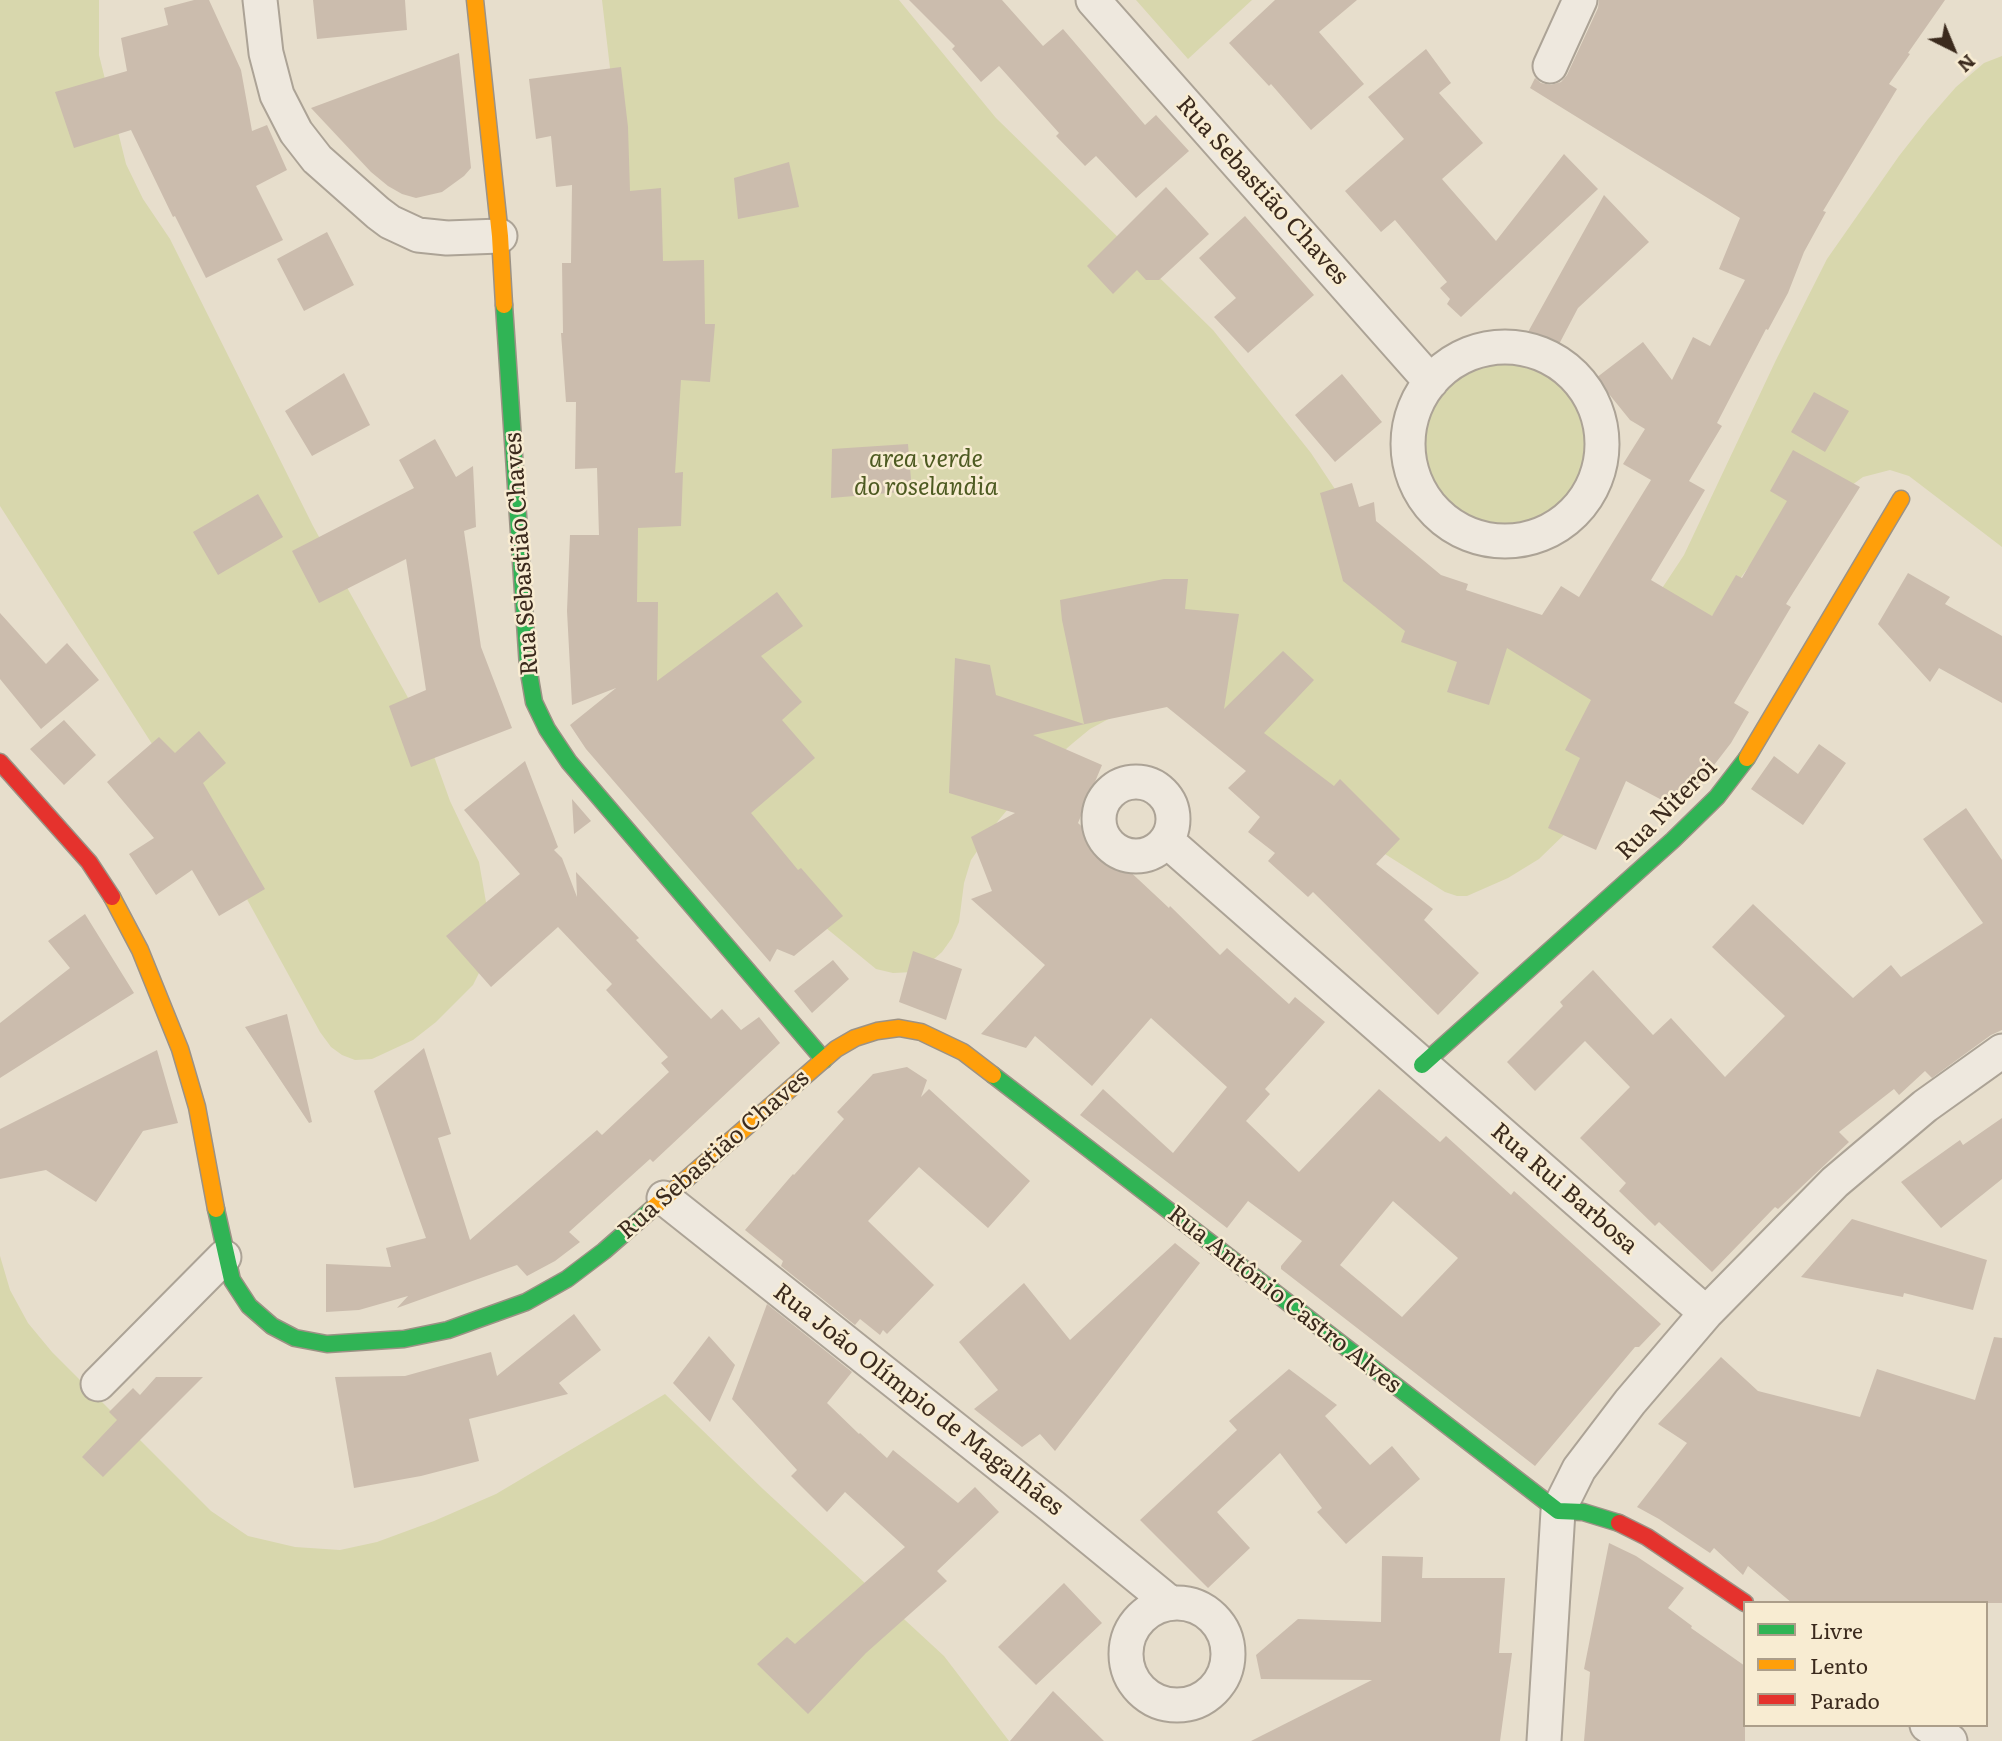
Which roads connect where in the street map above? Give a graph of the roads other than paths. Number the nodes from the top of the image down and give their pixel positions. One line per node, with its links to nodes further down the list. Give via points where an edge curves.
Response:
1 (260, 0): 6 (street, via 277,95 317,159 384,218 418,235)
2 (475, 0): 6 (street, Rua Sebastião Chaves)
3 (1093, 0): 7 (street, Rua Sebastião Chaves)
4 (1580, 0): 5 (street)
5 (1550, 65)
6 (500, 236): 12 (street, Rua Sebastião Chaves, via 534,702 569,762)
7 (1431, 382): 7 (street, via 1411,421 1408,450 1414,479 1428,505 1450,525 1484,539 1520,540 1549,531 1573,514 1591,490 1601,463 1602,433 1594,404 1568,370 1531,351 1504,347 1464,357)
8 (1901, 499): 13 (street, Rua Niteroi, via 1749,755 1717,797)
9 (0, 762): 15 (street, Rua Sebastião Chaves, via 89,862 140,950 180,1049 197,1107)
10 (1167, 841): 13 (street, Rua Rui Barbosa)
11 (2002, 1051): 16 (street, via 1925,1106 1835,1182)
12 (824, 1059): 14 (street, Rua Sebastião Chaves); 18 (street, Rua Antônio Castro Alves, via 855,1038 899,1028 921,1032 963,1052)
13 (1422, 1065): 16 (street, Rua Rui Barbosa)
14 (664, 1198): 15 (street, Rua Sebastião Chaves, via 567,1279 526,1302 448,1330 404,1339 327,1344 295,1338 272,1326 250,1306 232,1280); 20 (street, Rua João Olímpio de Magalhães)
15 (225, 1257): 17 (street)
16 (1706, 1313): 18 (street, via 1579,1469)
17 (98, 1384)
18 (1558, 1511): 19 (street, via 1583,1512 1624,1525); 22 (street)
19 (1743, 1602)
20 (1170, 1603)
21 (1930, 1727): 23 (street)
22 (1544, 1741)
23 (1950, 1741)

